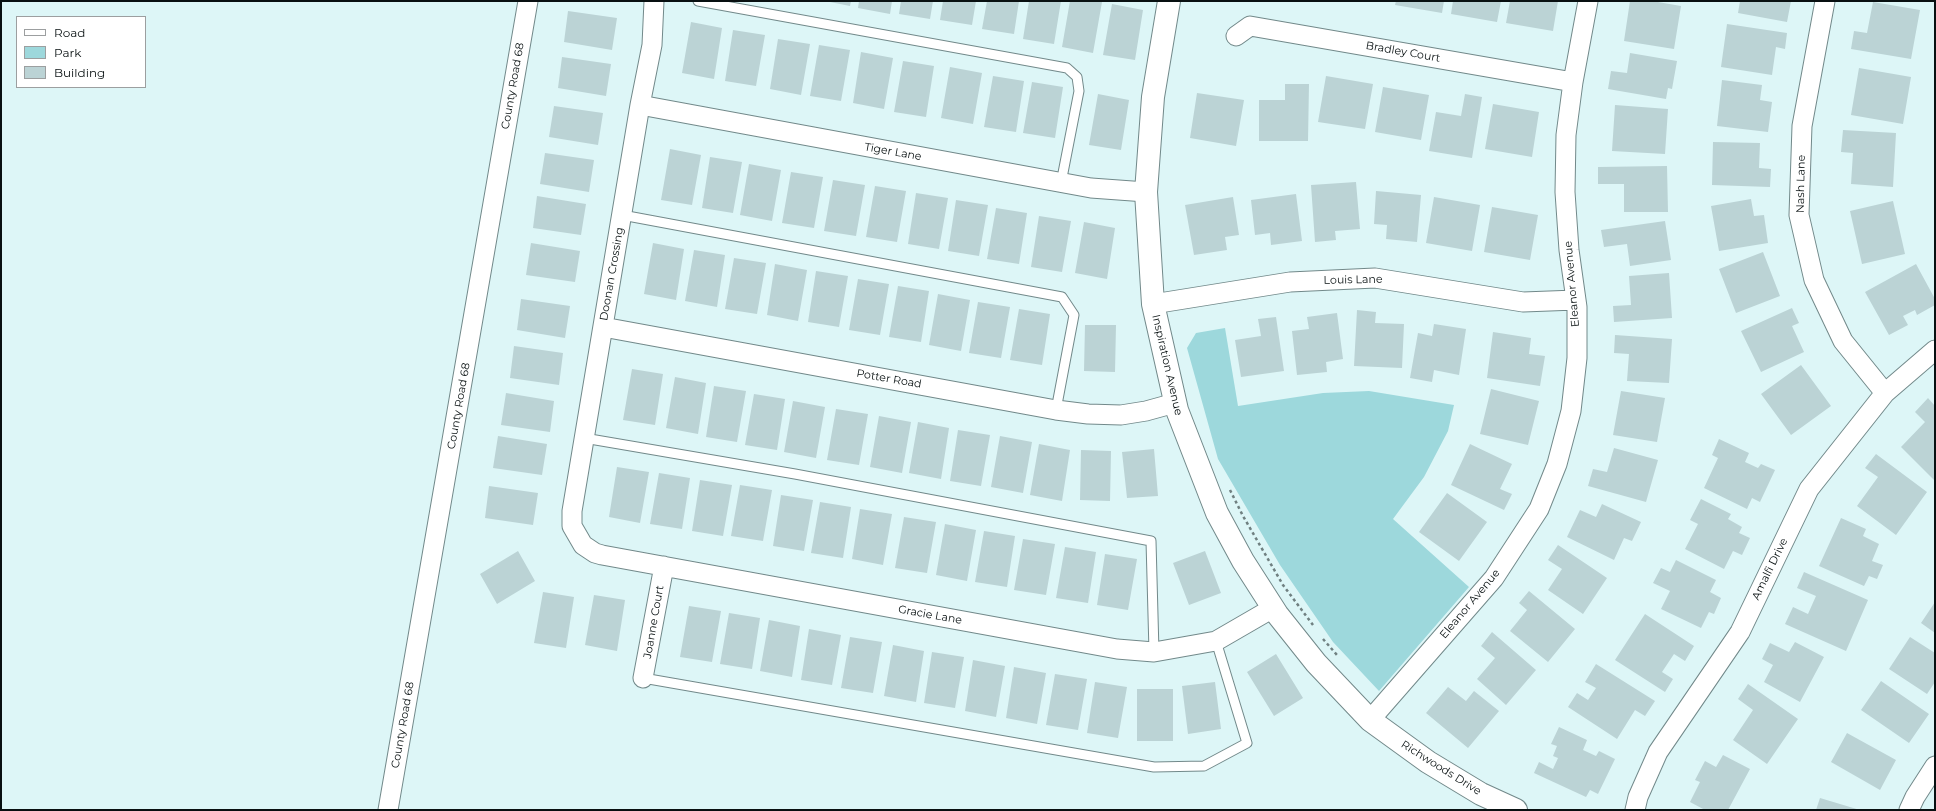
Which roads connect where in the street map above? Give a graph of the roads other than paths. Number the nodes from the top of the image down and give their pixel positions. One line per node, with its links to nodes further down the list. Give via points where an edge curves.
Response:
1 (528, 1): 29 (street, County Road 68)
2 (654, 1): 9 (street, Doonan Crossing, via 652,45)
3 (698, 1): 10 (lane, via 1067,68 1077,77 1079,91)
4 (1169, 1): 11 (street, Inspiration Avenue, via 1153,97)
5 (1588, 1): 8 (street, Eleanor Avenue)
6 (1825, 1): 17 (street, Nash Lane, via 1802,126 1799,215 1817,287 1844,341)
7 (1236, 36): 8 (street, Bradley Court, via 1250,26)
8 (1573, 82): 13 (street, Eleanor Avenue, via 1566,135 1565,192)
9 (640, 105): 10 (street, Tiger Lane); 12 (street, Doonan Crossing)
10 (1061, 182): 11 (street, Tiger Lane, via 1091,188)
11 (1146, 192): 14 (street, Inspiration Avenue)
12 (622, 215): 15 (street, Doonan Crossing); 19 (lane, via 1062,297 1074,315)
13 (1576, 300): 14 (street, Louis Lane, via 1523,302 1376,278 1290,282); 27 (street, Eleanor Avenue, via 1577,358 1571,411 1558,464 1539,509 1494,578)
14 (1153, 304): 18 (street, Inspiration Avenue)
15 (603, 327): 19 (street, Potter Road); 20 (street, Doonan Crossing)
16 (1935, 350): 17 (street, Amalfi Drive)
17 (1885, 393): 31 (street, Amalfi Drive, via 1809,489 1740,632 1658,752 1638,797)
18 (1175, 403): 19 (street, Potter Road, via 1121,415); 23 (street, Inspiration Avenue, via 1217,513)
19 (1056, 410)
20 (584, 438): 21 (street, Doonan Crossing, via 571,519 574,533); 25 (lane, via 1151,541)
21 (583, 545): 22 (street, Gracie Lane, via 602,555)
22 (664, 566): 25 (street, Gracie Lane, via 1117,649); 26 (street, Joanne Court)
23 (1273, 608): 24 (street, Gracie Lane); 27 (street, Inspiration Avenue, via 1316,663)
24 (1216, 640): 25 (street, Gracie Lane); 26 (lane, via 1248,743 1204,766 1154,768)
25 (1154, 652)
26 (643, 678)
27 (1370, 720): 30 (street, Richwoods Drive, via 1428,762 1481,794)
28 (1935, 766): 32 (street)
29 (388, 810)
30 (1516, 810)
31 (1635, 810)
32 (1909, 810)

